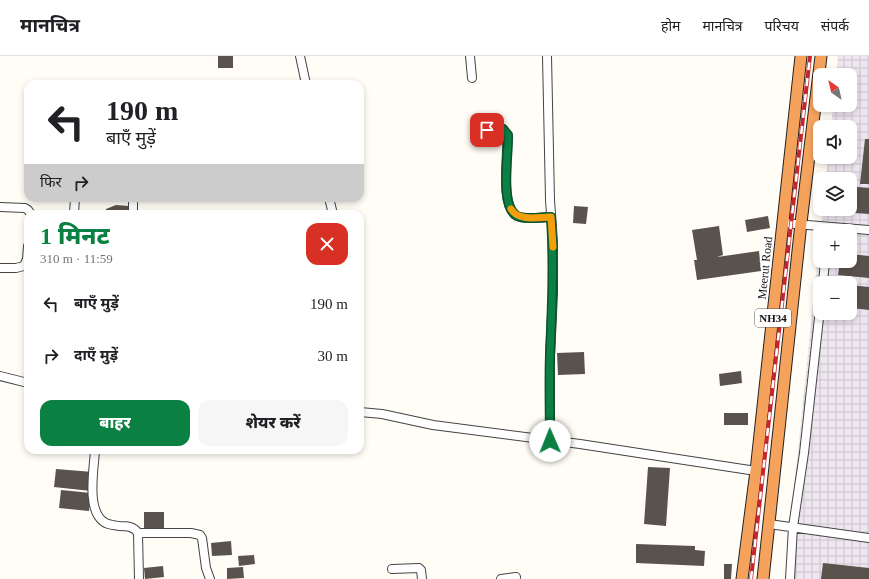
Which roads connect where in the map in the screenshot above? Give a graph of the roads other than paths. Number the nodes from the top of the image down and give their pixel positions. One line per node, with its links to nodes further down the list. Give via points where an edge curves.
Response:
1 (300, 56): 7 (street)
2 (470, 56): 6 (street)
3 (546, 56): 11 (street)
4 (801, 56): 12 (highway, Meerut Road / NH34)
5 (821, 56): 13 (highway, NH34)
6 (472, 78)
7 (305, 80)
8 (475, 131): 11 (street, via 503,129 508,135 506,191 507,201 513,212 523,218)
9 (0, 207): 10 (street)
10 (28, 210)
11 (551, 217): 23 (street, via 553,293)
12 (783, 222): 13 (street); 25 (highway, Meerut Road / NH34)
13 (801, 223): 14 (street); 26 (highway, NH34)
14 (813, 225)
15 (857, 229): 16 (street)
16 (869, 230)
17 (24, 266): 18 (street)
18 (0, 268)
19 (819, 320): 27 (street)
20 (0, 376): 21 (street)
21 (24, 382)
22 (364, 412): 23 (street, via 433,426)
23 (550, 441): 25 (street)
24 (95, 454): 28 (street, via 93,499 98,516 104,522 133,527)
25 (756, 471): 36 (highway, Meerut Road / NH34)
26 (769, 524): 27 (street); 37 (highway, NH34)
27 (793, 528): 29 (street); 38 (street)
28 (138, 532): 32 (street); 33 (street, via 200,535)
29 (869, 538)
30 (392, 569): 34 (street, via 419,568 422,570)
31 (516, 577): 35 (street)
32 (139, 579)
33 (210, 579)
34 (422, 579)
35 (501, 579)
36 (742, 579)
37 (763, 579)
38 (790, 579)

